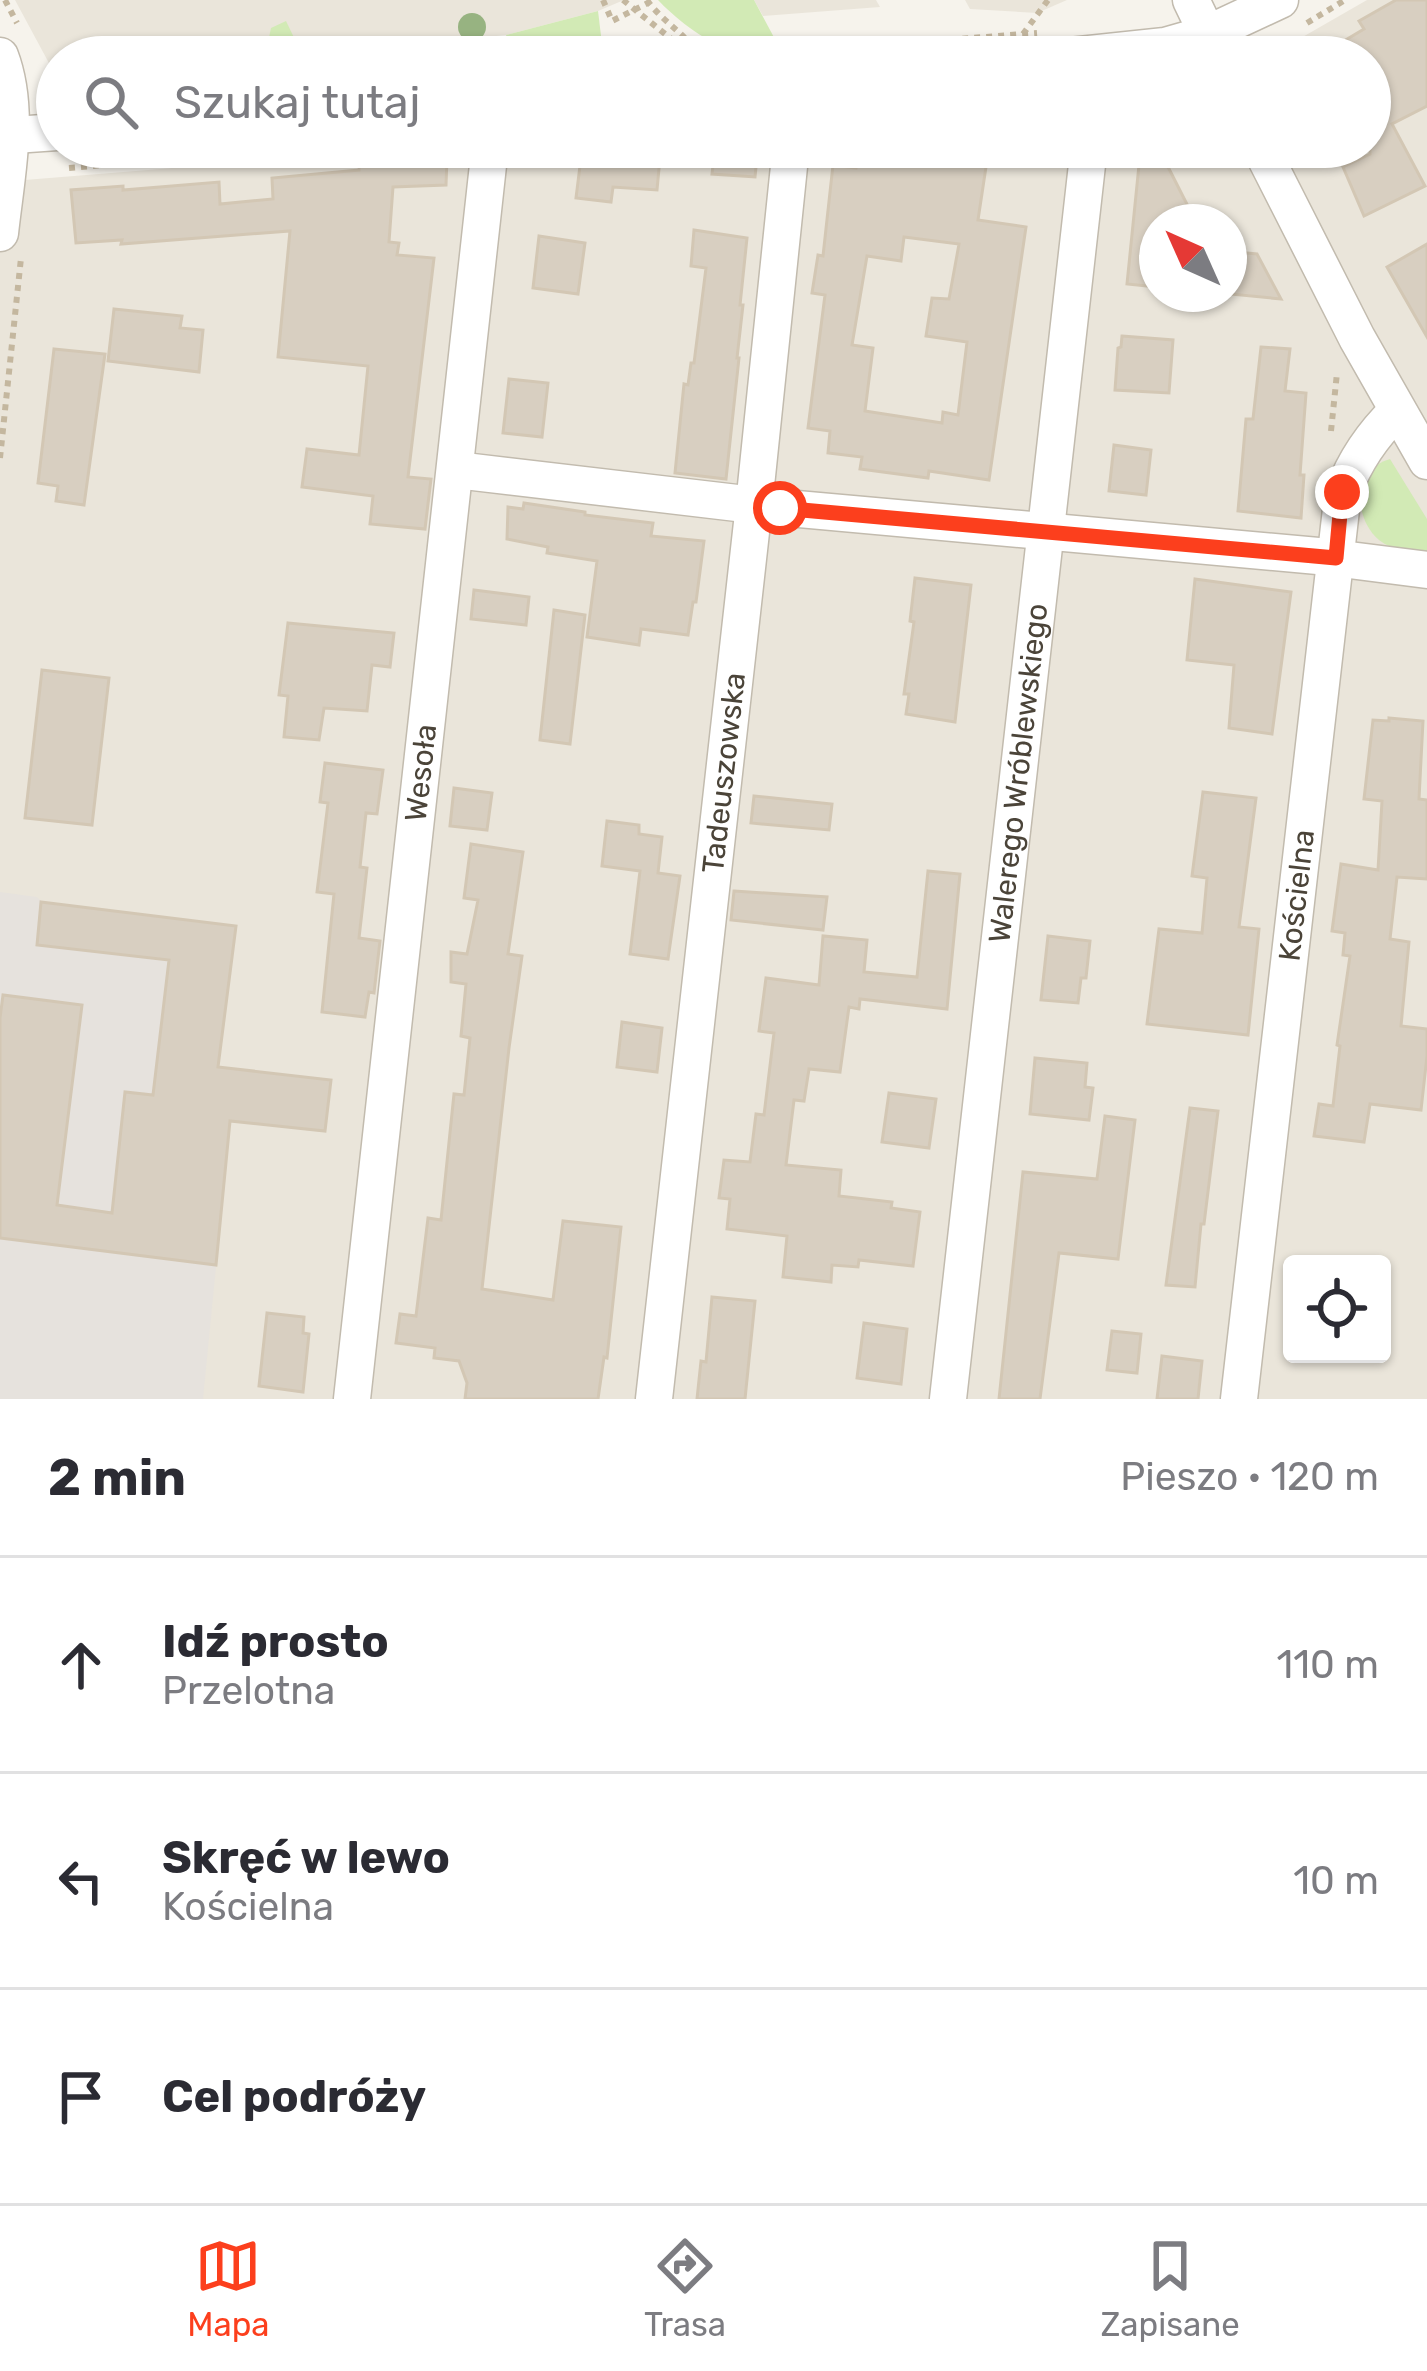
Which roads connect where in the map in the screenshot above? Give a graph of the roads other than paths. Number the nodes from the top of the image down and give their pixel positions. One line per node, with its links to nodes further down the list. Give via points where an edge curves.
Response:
1 (1191, 0): 3 (street)
2 (1280, 0): 4 (street)
3 (1207, 36)
4 (1227, 36)
5 (0, 56): 6 (street, via 10,92)
6 (5, 136): 7 (street); 12 (street)
7 (36, 144)
8 (488, 168): 15 (street, Wesoła)
9 (788, 168): 16 (street, Tadeuszowska)
10 (1088, 168): 17 (street, Walerego Wróblewskiego)
11 (1271, 168): 13 (street)
12 (12, 235)
13 (1397, 411): 14 (street); 18 (street, Kościelna, via 1342,492)
14 (1427, 461)
15 (456, 470): 16 (street); 20 (street, Wesoła)
16 (754, 505): 17 (street); 21 (street, Tadeuszowska)
17 (1046, 533): 18 (street); 22 (street, Walerego Wróblewskiego)
18 (1336, 558): 19 (street); 23 (street, Kościelna)
19 (1427, 570)
20 (352, 1399)
21 (655, 1399)
22 (948, 1399)
23 (1239, 1399)

